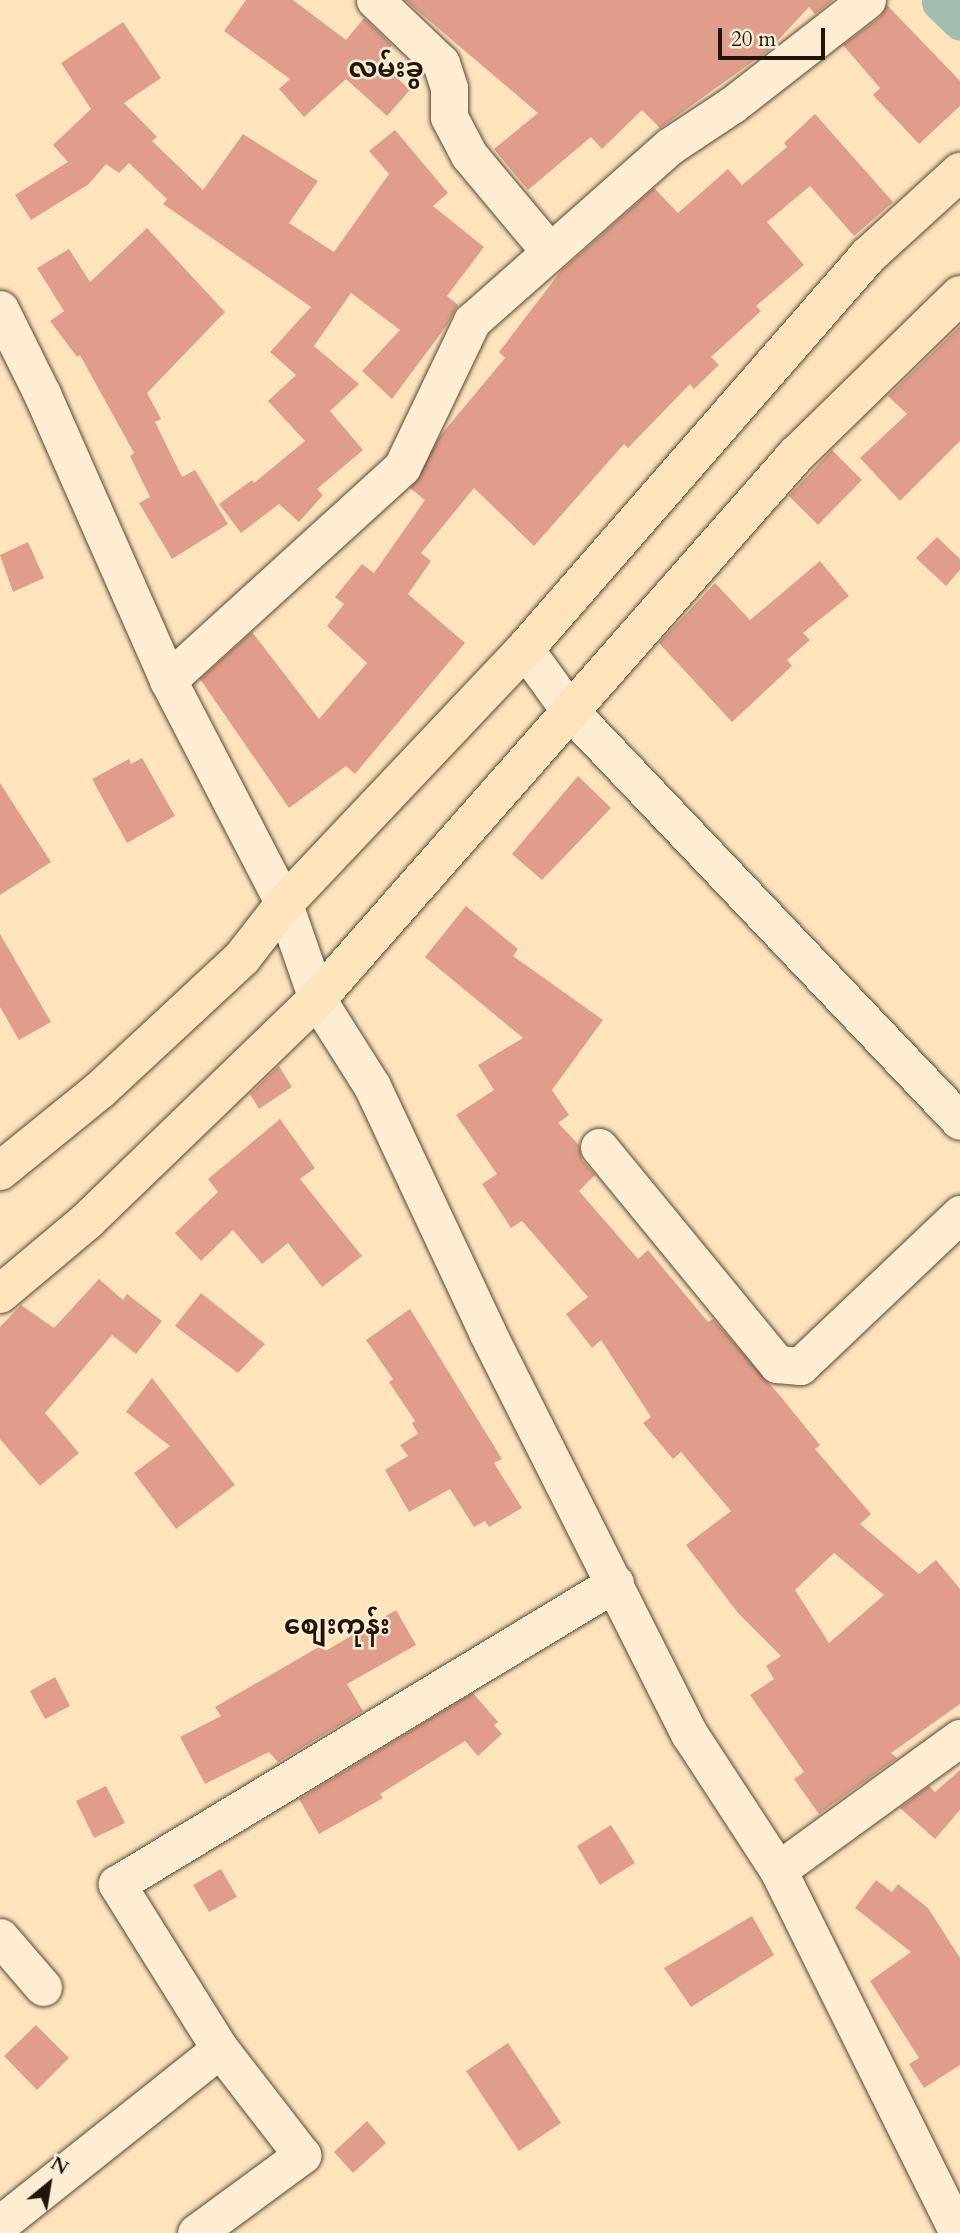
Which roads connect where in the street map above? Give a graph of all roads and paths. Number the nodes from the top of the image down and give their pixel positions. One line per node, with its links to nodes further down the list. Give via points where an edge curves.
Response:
1 (375, 0): 4 (street, via 441,63 449,88 449,117 469,155)
2 (867, 0): 4 (street, via 743,97 670,146)
3 (960, 172): 7 (highway, via 868,256)
4 (550, 252): 8 (street, via 472,321 402,467)
5 (960, 295): 9 (highway, via 796,455)
6 (0, 309): 8 (street)
7 (525, 649): 9 (street); 10 (highway)
8 (168, 680): 10 (street)
9 (569, 710): 11 (highway); 12 (street)
10 (284, 904): 11 (street); 14 (highway, via 242,958 100,1090)
11 (317, 999): 16 (highway, via 87,1221); 17 (street, via 372,1086 487,1332)
12 (960, 1121)
13 (599, 1147): 15 (street, via 777,1364 800,1366)
14 (0, 1171)
15 (960, 1214)
16 (0, 1294)
17 (615, 1583): 19 (street, via 690,1735); 22 (street, via 117,1884)
18 (960, 1738): 19 (street)
19 (778, 1870): 25 (street)
20 (0, 1937): 21 (street)
21 (43, 1987)
22 (220, 2049): 23 (street); 24 (street, via 302,2155)
23 (0, 2224)
24 (196, 2233)
25 (958, 2233)

